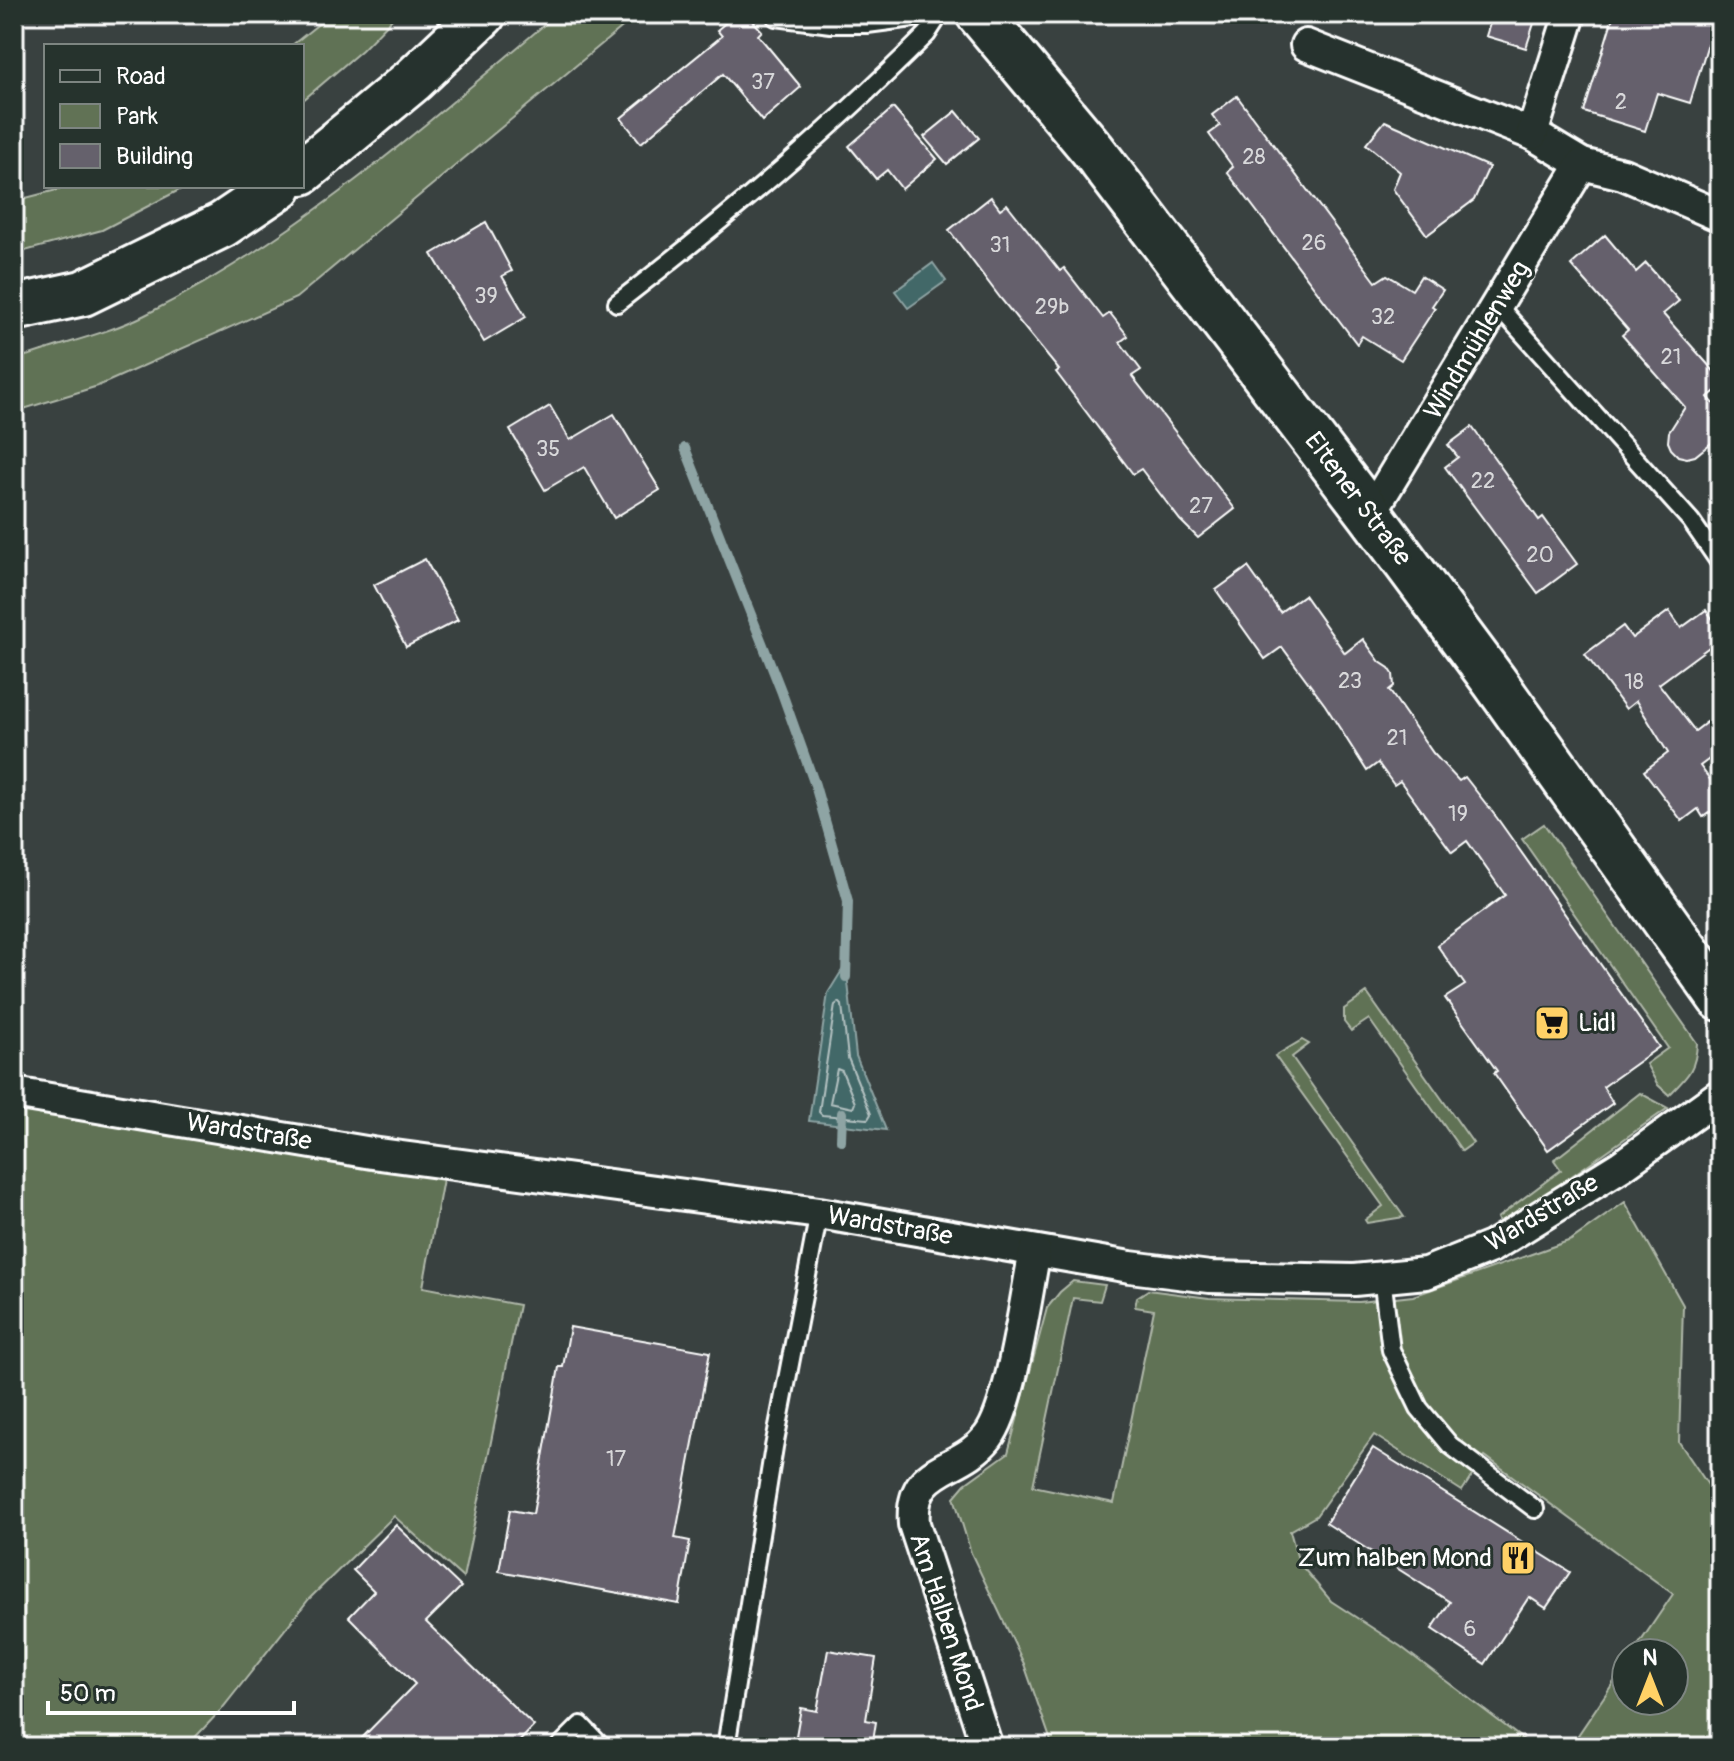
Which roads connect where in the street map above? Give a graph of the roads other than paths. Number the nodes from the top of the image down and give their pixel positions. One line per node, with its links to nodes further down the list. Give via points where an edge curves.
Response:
1 (483, 14): 9 (main road)
2 (942, 14): 5 (lane, via 867,24); 12 (lane, via 806,150)
3 (979, 14): 15 (main road, Eltener Straße, via 1092,149)
4 (1570, 14): 7 (street)
5 (776, 17)
6 (1306, 45): 7 (street)
7 (1532, 134): 8 (street)
8 (1582, 164): 11 (street, via 1623,174); 13 (street, Windmühlenweg)
9 (304, 170)
10 (277, 188): 14 (main road, via 222,225 83,293)
11 (1720, 216)
12 (617, 303)
13 (1498, 306): 15 (street, Windmühlenweg); 16 (lane, via 1691,521)
14 (14, 308)
15 (1370, 514): 17 (main road, Eltener Straße)
16 (1720, 563)
17 (1720, 998)
18 (14, 1093): 20 (street, Wardstraße, via 372,1153)
19 (1720, 1095): 22 (street, Wardstraße, via 1621,1166 1491,1247 1426,1273)
20 (819, 1213): 21 (street, Wardstraße); 26 (lane, via 774,1447)
21 (1035, 1251): 22 (street, Wardstraße, via 1210,1277); 27 (street, Am Halben Mond, via 1005,1401 990,1435 920,1486 912,1505)
22 (1382, 1277): 23 (lane, via 1391,1350 1419,1408 1450,1445)
23 (1535, 1509)
24 (559, 1747): 25 (lane, via 581,1725)
25 (602, 1747)
26 (726, 1747)
27 (987, 1747)

